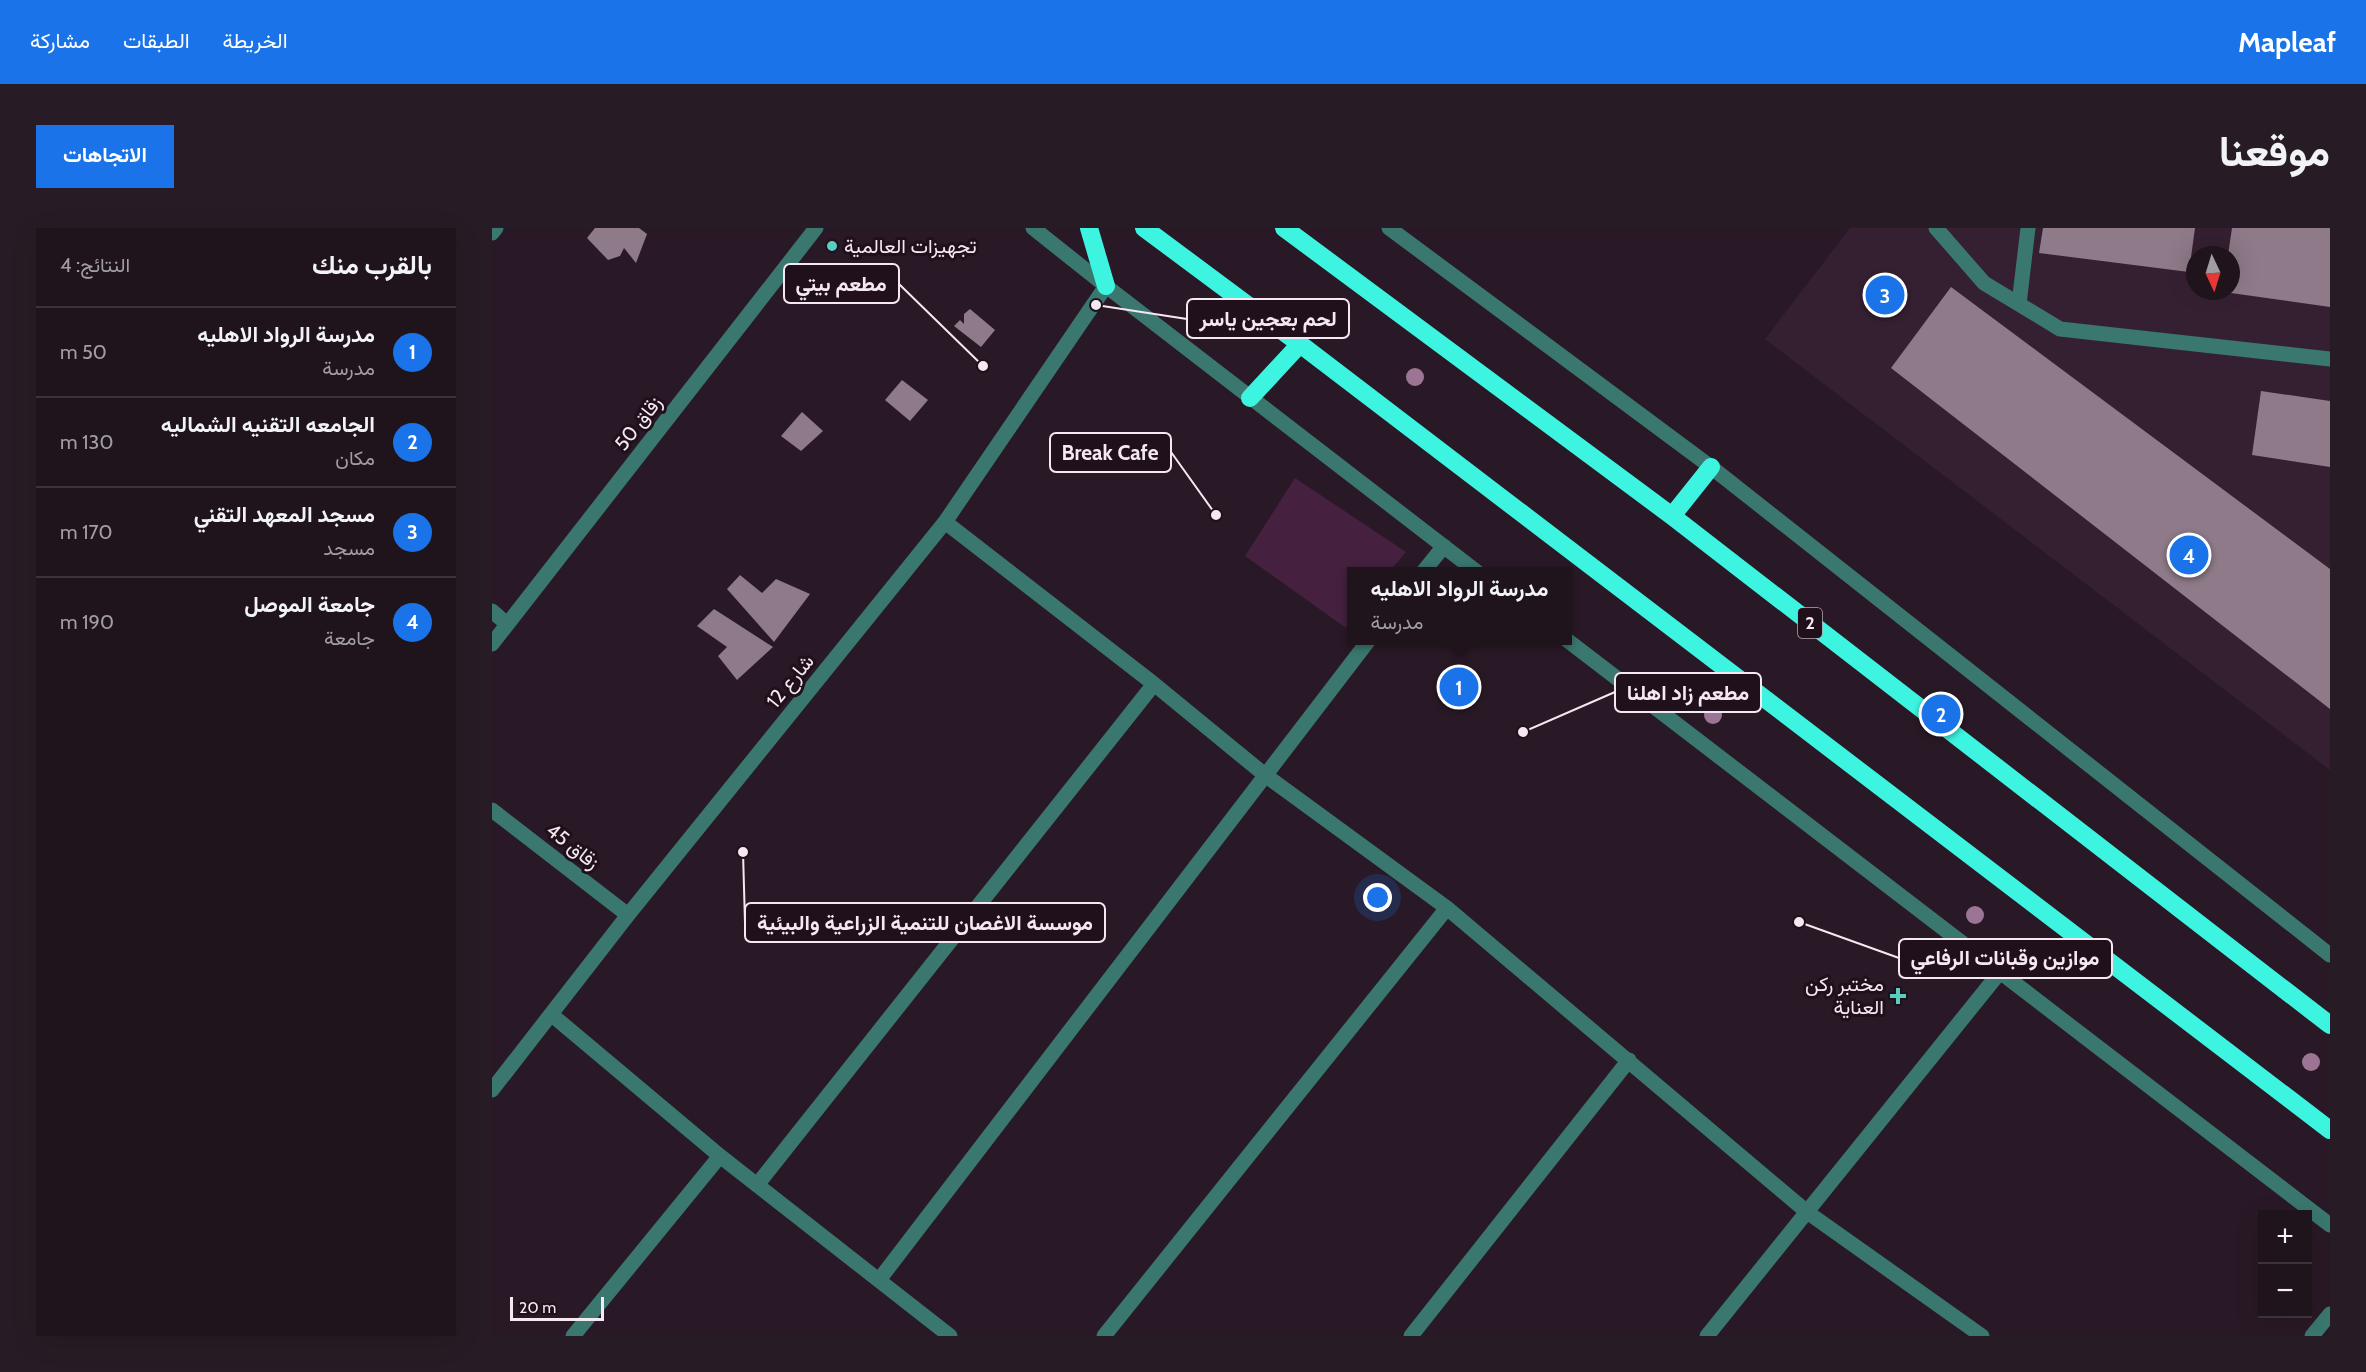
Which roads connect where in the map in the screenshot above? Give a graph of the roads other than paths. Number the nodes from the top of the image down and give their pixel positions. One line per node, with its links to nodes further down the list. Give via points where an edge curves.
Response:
1 (496, 228): 10 (street)
2 (816, 228): 23 (street, زقاق 50)
3 (1033, 228): 11 (street)
4 (1089, 228): 11 (highway)
5 (1144, 228): 13 (highway)
6 (1284, 228): 17 (highway, 2)
7 (1389, 228): 16 (street)
8 (1936, 228): 12 (street, via 1984,283)
9 (2028, 228): 12 (street)
10 (492, 233)
11 (1106, 286): 15 (street); 18 (street, شارع 12)
12 (2019, 304): 14 (street, via 2060,329)
13 (1300, 344): 15 (highway); 38 (highway)
14 (2330, 359)
15 (1251, 398): 19 (street)
16 (1711, 467): 17 (highway); 32 (street)
17 (1672, 516): 35 (highway, 2)
18 (945, 522): 27 (street); 31 (street, شارع 12)
19 (1444, 546): 20 (street); 21 (street)
20 (1427, 567)
21 (1471, 567)
22 (492, 611): 23 (street)
23 (507, 624): 24 (street, زقاق 50)
24 (492, 644)
25 (1572, 644): 33 (street)
26 (1366, 645): 28 (street)
27 (1154, 684): 28 (street); 40 (street)
28 (1265, 774): 30 (street); 43 (street)
29 (492, 810): 31 (street, زقاق 45)
30 (1447, 908): 36 (street); 47 (street)
31 (628, 915): 34 (street, شارع 12)
32 (2330, 955)
33 (2000, 972): 41 (street); 42 (street)
34 (552, 1015): 37 (street, شارع 12); 39 (street)
35 (2330, 1025)
36 (1629, 1060): 41 (street); 48 (street)
37 (492, 1090)
38 (2330, 1130)
39 (720, 1156): 40 (street); 45 (street)
40 (757, 1185): 43 (street)
41 (1808, 1212): 49 (street); 50 (street)
42 (2330, 1225)
43 (879, 1280): 46 (street)
44 (2330, 1314): 51 (street)
45 (573, 1336)
46 (950, 1336)
47 (1104, 1336)
48 (1411, 1336)
49 (1707, 1336)
50 (1982, 1336)
51 (2312, 1336)

